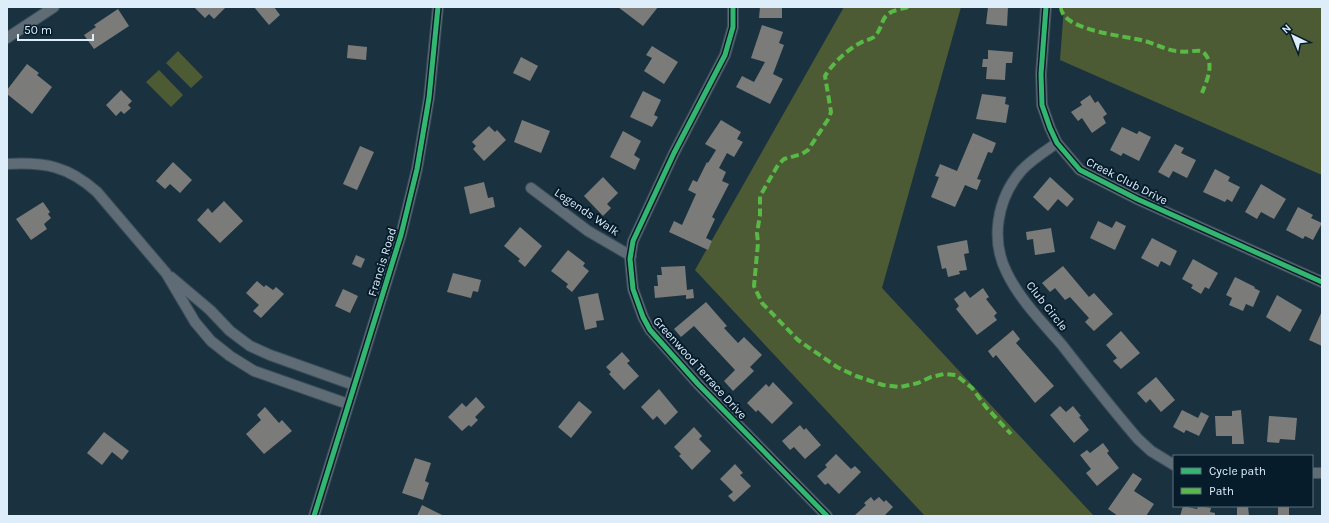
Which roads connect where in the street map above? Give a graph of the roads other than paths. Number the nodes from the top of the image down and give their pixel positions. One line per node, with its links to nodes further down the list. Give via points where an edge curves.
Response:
1 (54, 7): 5 (street)
2 (438, 7): 12 (street, Francis Road, via 429,98 417,169 401,235)
3 (733, 7): 9 (street, Greenwood Terrace Drive, via 733,27 725,55 674,153 633,241)
4 (1046, 7): 6 (street, Creek Club Drive, via 1041,74 1042,105)
5 (7, 38)
6 (1057, 144): 11 (street, Creek Club Drive, via 1080,170); 14 (street, Club Circle, via 1032,160 1012,183 1005,198 997,228 1006,273 1028,304 1138,439 1151,451)
7 (7, 164): 10 (street, via 34,163 55,166 86,182)
8 (531, 188): 9 (street, Legends Walk, via 588,231)
9 (631, 256): 16 (street, Greenwood Terrace Drive, via 633,289 650,330 698,384)
10 (166, 273): 12 (street, via 250,346); 13 (street, via 194,322 211,341 230,356 254,371)
11 (1322, 282)
12 (354, 385): 13 (street, Francis Road)
13 (348, 404): 15 (street, Francis Road)
14 (1173, 464)
15 (314, 516)
16 (827, 516)

